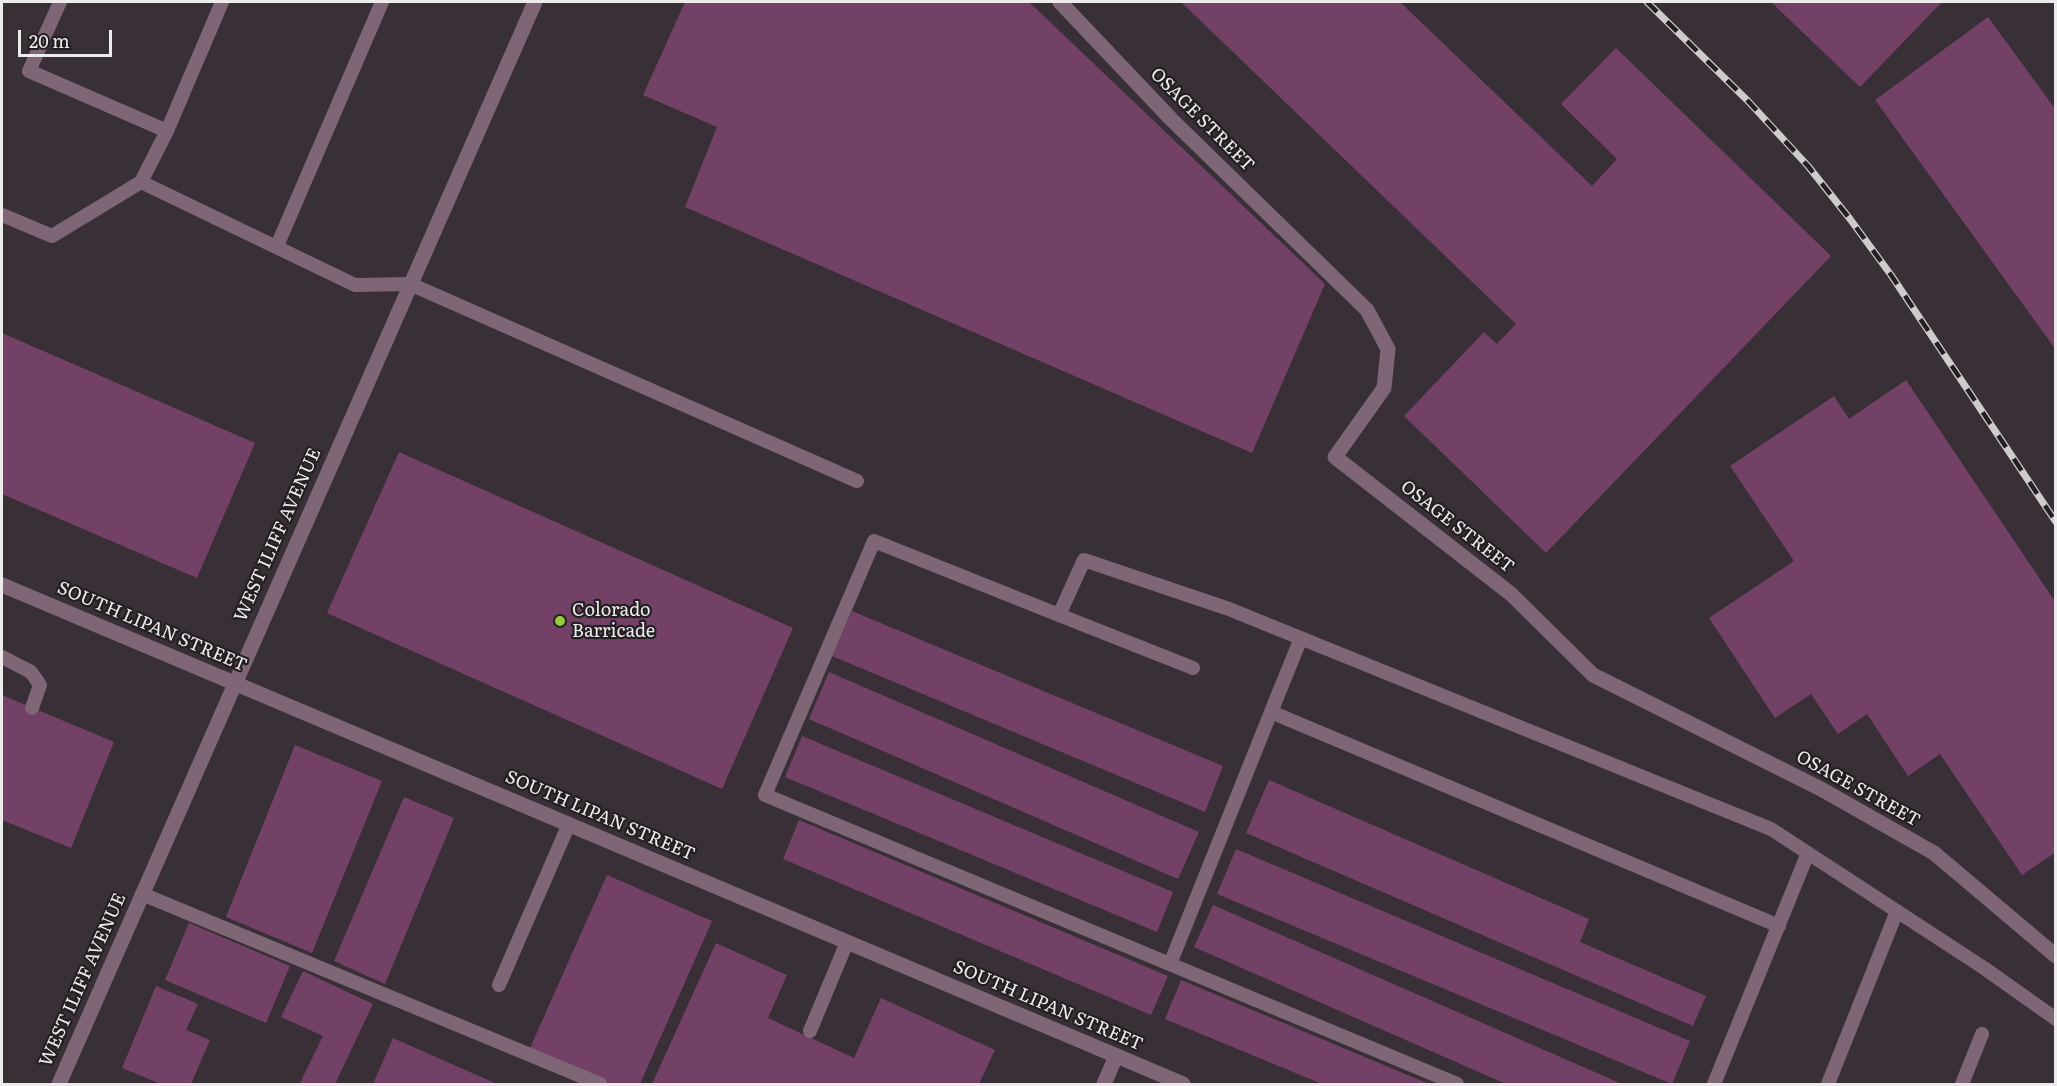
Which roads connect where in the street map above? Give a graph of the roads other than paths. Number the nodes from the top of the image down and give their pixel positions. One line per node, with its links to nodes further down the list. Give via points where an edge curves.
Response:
1 (60, 2): 6 (lane, via 29,70)
2 (222, 2): 6 (lane)
3 (382, 2): 9 (lane)
4 (536, 2): 10 (street, WEST ILIFF AVENUE)
5 (1060, 2): 26 (street, OSAGE STREET, via 1172,120 1367,310 1388,349 1384,388 1335,457 1511,594 1593,675 1821,789 1934,853)
6 (167, 131): 7 (lane)
7 (141, 183): 8 (lane, via 52,236); 9 (lane)
8 (2, 214)
9 (277, 246): 10 (lane, via 355,285)
10 (410, 284): 11 (lane); 17 (street, WEST ILIFF AVENUE)
11 (857, 481)
12 (2, 585): 17 (street, SOUTH LIPAN STREET)
13 (1059, 615): 14 (lane, via 1084,560); 16 (lane); 27 (lane, via 874,541 765,795)
14 (1301, 638): 19 (lane); 21 (lane, via 1771,829)
15 (2, 657): 18 (lane, via 31,672 40,685)
16 (1193, 668)
17 (235, 682): 20 (street, SOUTH LIPAN STREET); 22 (street, WEST ILIFF AVENUE)
18 (32, 708)
19 (1271, 712): 24 (lane); 27 (lane)
20 (569, 824): 25 (street, SOUTH LIPAN STREET); 28 (lane)
21 (1808, 853): 23 (lane); 24 (lane)
22 (142, 894): 33 (street, WEST ILIFF AVENUE); 34 (lane)
23 (1897, 911): 29 (lane); 39 (lane)
24 (1779, 926): 38 (lane)
25 (847, 942): 30 (lane); 32 (street, SOUTH LIPAN STREET)
26 (2055, 956)
27 (1170, 964): 37 (lane)
28 (499, 985)
29 (2055, 1018)
30 (810, 1031)
31 (1982, 1034): 40 (lane)
32 (1116, 1056): 35 (street); 36 (street, SOUTH LIPAN STREET)
33 (59, 1084)
34 (600, 1084)
35 (1104, 1084)
36 (1183, 1084)
37 (1457, 1084)
38 (1714, 1084)
39 (1828, 1084)
40 (1962, 1084)

